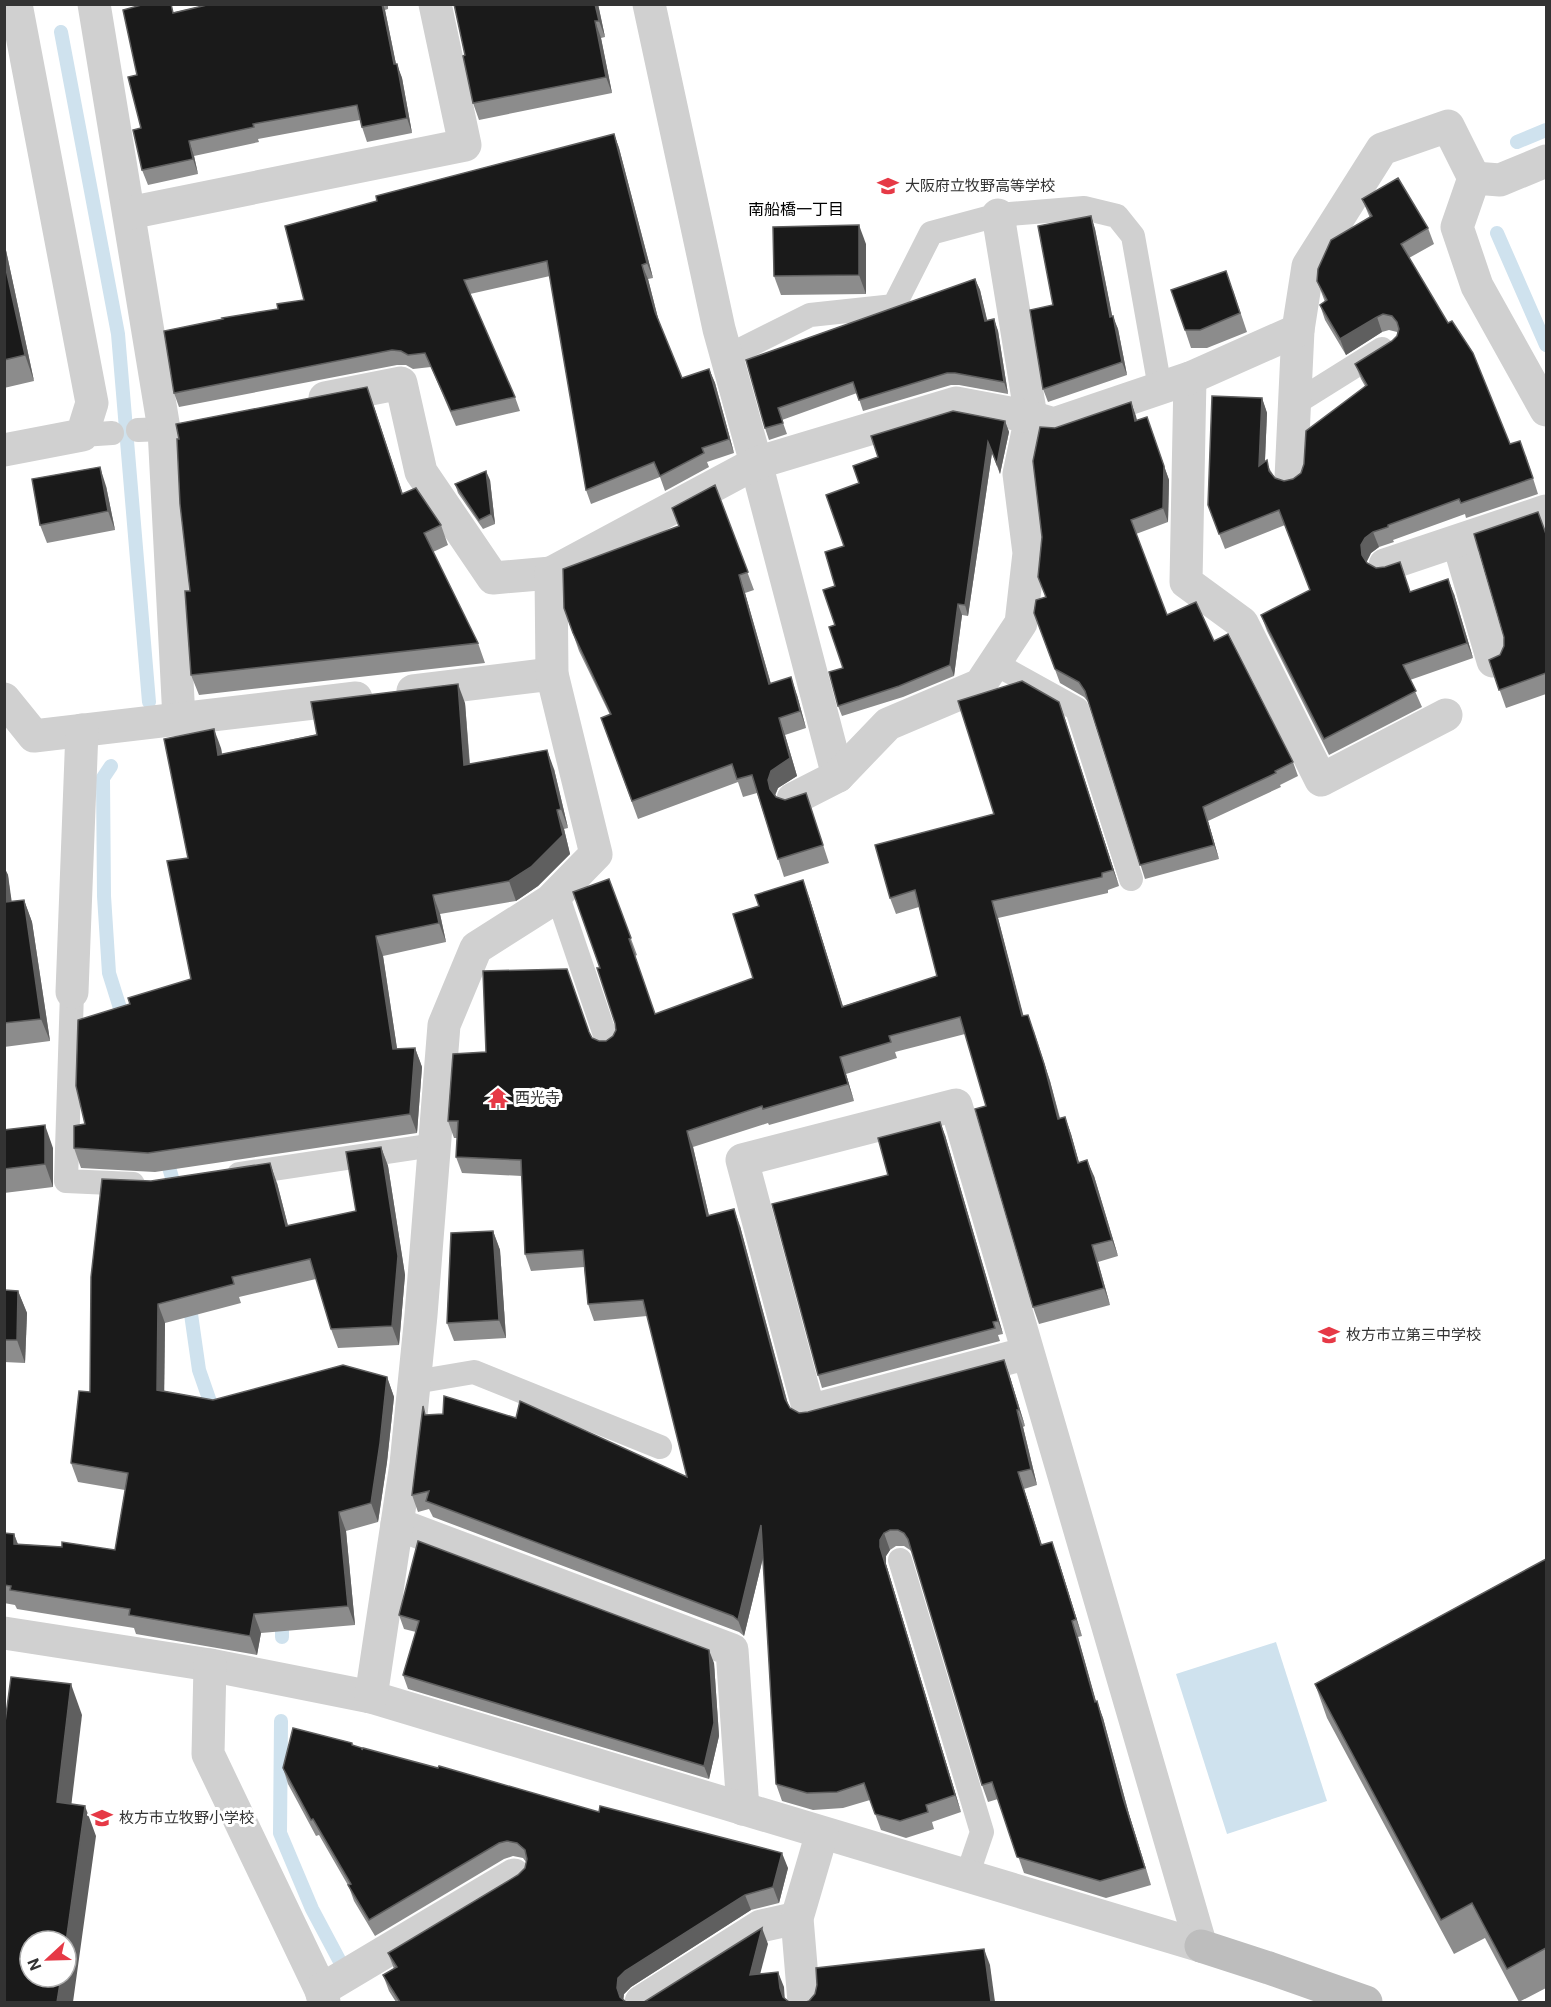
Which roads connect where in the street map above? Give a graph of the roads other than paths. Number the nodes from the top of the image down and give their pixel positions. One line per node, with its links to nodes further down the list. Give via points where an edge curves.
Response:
1 (15, 4): 5 (street); 20 (street, via 97,434)
2 (94, 4): 8 (street)
3 (435, 4): 8 (street, via 465,145)
4 (649, 4): 12 (street)
5 (4, 6)
6 (1546, 160): 7 (street, via 1500,180)
7 (1474, 178): 10 (street, via 1448,126 1382,149 1308,266); 16 (street, via 1457,227 1477,285)
8 (129, 213): 19 (street)
9 (998, 215): 12 (lane, via 931,233 894,306 810,315); 13 (lane, via 1084,208 1117,216 1133,236); 17 (street)
10 (1298, 330): 13 (street); 15 (street)
11 (1390, 344): 15 (lane)
12 (726, 357): 21 (street)
13 (1175, 383): 17 (street, via 1054,424); 31 (street, via 1186,582 1242,623 1321,780)
14 (299, 403): 26 (street, via 400,383 421,472 493,578)
15 (1294, 404): 22 (street)
16 (1546, 410)
17 (1031, 417): 21 (street, via 956,403); 28 (street, via 1019,474 1029,553 1022,623)
18 (198, 423): 19 (street)
19 (151, 430): 32 (street)
20 (4, 450)
21 (756, 463): 26 (street); 34 (street)
22 (1291, 478)
23 (1546, 511): 24 (street)
24 (1458, 541): 25 (street); 27 (street)
25 (1385, 565)
26 (551, 573): 29 (street)
27 (1493, 661)
28 (994, 663): 34 (street, via 980,685 888,724); 36 (lane, via 1077,709)
29 (552, 674): 32 (street); 37 (street, via 596,854)
30 (4, 699): 33 (street, via 34,736)
31 (1446, 715)
32 (178, 719): 33 (street)
33 (82, 730): 38 (street)
34 (838, 776): 35 (street)
35 (793, 799)
36 (1131, 879)
37 (557, 894): 39 (lane); 40 (street, via 476,948 444,1025)
38 (72, 992): 42 (lane, via 66,1181)
39 (608, 1044)
40 (434, 1145): 41 (lane); 44 (street)
41 (214, 1177)
42 (156, 1186)
43 (1028, 1353): 43 (street, via 809,1411 742,1160 956,1105); 56 (street)
44 (415, 1382): 45 (lane, via 474,1372); 46 (street)
45 (660, 1447)
46 (397, 1524): 50 (street); 51 (street, via 732,1650)
47 (900, 1560): 54 (lane, via 982,1832)
48 (4, 1633): 49 (street)
49 (210, 1665): 50 (street); 57 (street, via 208,1754)
50 (371, 1697): 51 (street)
51 (743, 1809): 52 (street)
52 (822, 1833): 54 (street); 55 (street)
53 (514, 1875): 57 (street)
54 (967, 1876): 56 (street)
55 (797, 1918): 58 (street, via 761,1926); 59 (street)
56 (1201, 1946): 60 (street)
57 (322, 1996)
58 (641, 2002)
59 (804, 2002)
60 (1366, 2002)

